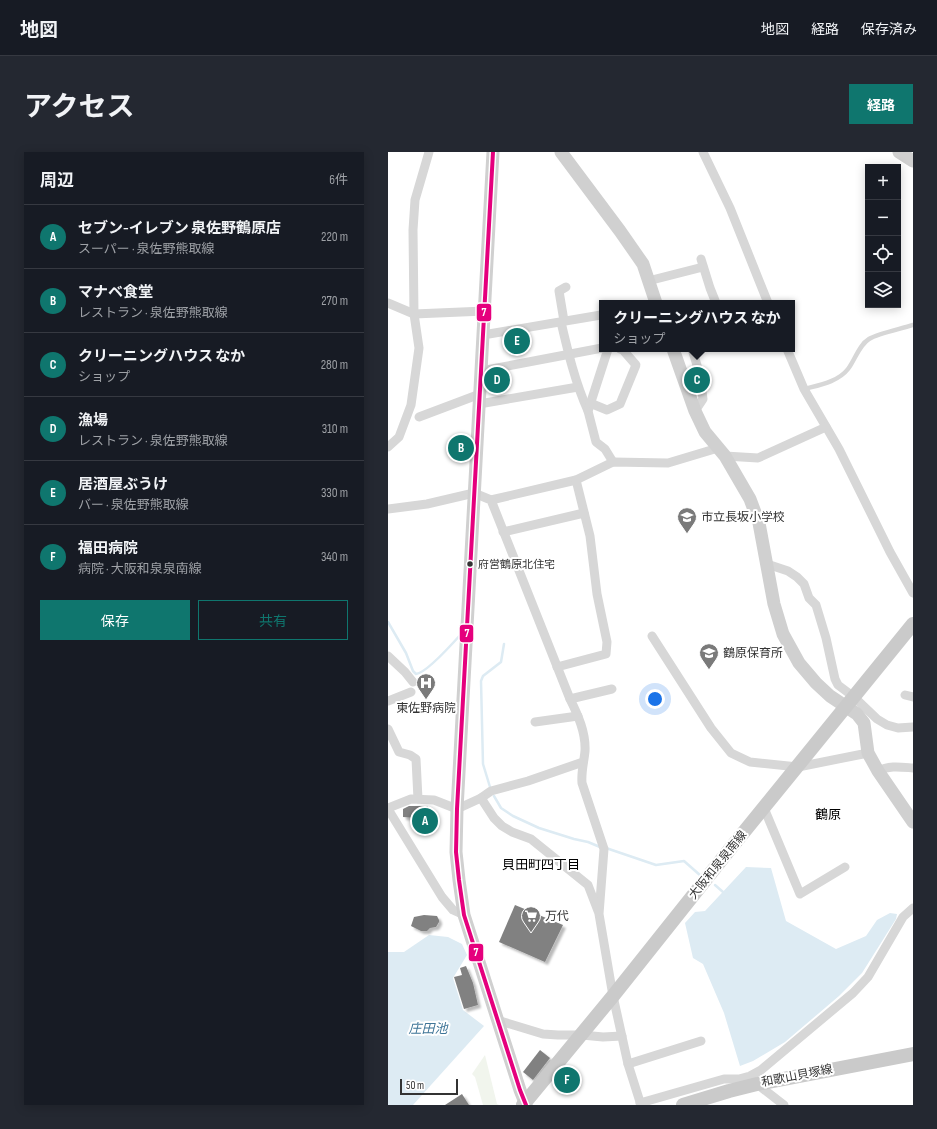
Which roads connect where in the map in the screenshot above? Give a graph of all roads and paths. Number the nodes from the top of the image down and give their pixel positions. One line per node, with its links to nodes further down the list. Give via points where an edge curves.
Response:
1 (428, 152): 14 (street, via 415,200)
2 (493, 152): 13 (main road)
3 (561, 152): 7 (main road, via 620,231 642,264)
4 (703, 152): 11 (street, via 730,208)
5 (899, 152): 6 (main road)
6 (913, 161)
7 (648, 281): 9 (main road); 10 (street, via 702,263)
8 (566, 287): 16 (street, via 559,291)
9 (655, 300)
10 (715, 300)
11 (767, 300)
12 (388, 304): 14 (street)
13 (485, 311): 14 (street); 18 (main road)
14 (414, 314): 34 (street, via 419,348 411,406 399,437)
15 (599, 315): 16 (street)
16 (563, 322): 18 (street); 25 (street)
17 (913, 325): 28 (lane, via 868,339 840,377)
18 (483, 335): 26 (main road)
19 (599, 349): 25 (street)
20 (607, 352): 30 (street)
21 (625, 352): 30 (street, via 636,365 620,404 607,410)
22 (674, 352): 31 (main road)
23 (693, 352): 31 (street, via 700,375 703,399)
24 (788, 352): 28 (street)
25 (568, 354): 26 (street); 27 (street)
26 (481, 371): 29 (main road)
27 (578, 387): 29 (street); 30 (street)
28 (804, 389): 33 (street)
29 (479, 399): 32 (street); 38 (main road)
30 (589, 407): 36 (street, via 596,442 605,449)
31 (695, 411): 35 (main road, via 705,432)
32 (419, 417)
33 (826, 428): 35 (street, via 758,458); 44 (street)
34 (388, 447)
35 (722, 452): 36 (street, via 668,463); 43 (main road, via 752,505 759,523)
36 (613, 462): 37 (street)
37 (576, 480): 39 (street); 41 (street)
38 (474, 493): 39 (street); 40 (street, via 427,504); 68 (main road)
39 (491, 500): 42 (street)
40 (388, 509)
41 (584, 513): 42 (street); 48 (street, via 607,642 606,654)
42 (503, 532): 48 (street)
43 (767, 564): 54 (main road, via 774,604 783,634 799,663 830,696); 54 (street, via 788,571 804,584 809,598 816,605 838,685)
44 (913, 593)
45 (913, 624): 54 (main road, 大阪和泉泉南線)
46 (652, 636): 61 (street, via 711,728 731,753 750,762)
47 (388, 656): 49 (street)
48 (557, 667): 52 (street)
49 (413, 682)
50 (612, 689): 52 (street)
51 (411, 692): 53 (street)
52 (570, 700): 55 (street)
53 (388, 701)
54 (850, 702): 57 (street, via 887,725 898,728); 59 (main road, via 864,723); 61 (main road, 大阪和泉泉南線)
55 (578, 716): 56 (street); 60 (street, via 585,742)
56 (535, 722)
57 (913, 727)
58 (388, 729): 65 (street, via 399,752 416,759)
59 (868, 753): 61 (street); 63 (main road)
60 (583, 762): 64 (street, via 528,782 491,791); 72 (street, via 582,783 604,849)
61 (798, 767): 66 (main road, 大阪和泉泉南線)
62 (913, 768): 63 (street, via 894,767)
63 (878, 771): 69 (main road)
64 (481, 798): 68 (street); 72 (street, via 502,826 531,838 588,885)
65 (418, 799): 67 (street, via 411,799); 68 (street, via 434,800)
66 (764, 808): 70 (street, via 800,894); 74 (main road, 大阪和泉泉南線)
67 (388, 809): 73 (street, via 442,897 453,910)
68 (457, 810): 73 (main road, via 456,852)
69 (913, 822)
70 (845, 867)
71 (913, 908): 81 (street, via 903,917 868,977 853,993 761,1070)
72 (599, 914): 74 (street)
73 (464, 915): 75 (main road)
74 (613, 996): 76 (main road, 大阪和泉泉南線); 77 (street)
75 (497, 1020): 76 (street, via 543,1034); 83 (main road)
76 (582, 1035): 77 (street); 83 (main road, 大阪和泉泉南線)
77 (622, 1036): 80 (street)
78 (701, 1041): 80 (street)
79 (913, 1054): 82 (main road, 和歌山貝塚線)
80 (628, 1064): 84 (street)
81 (737, 1084): 82 (main road, 和歌山貝塚線); 84 (street, via 724,1079); 85 (main road, 和歌山貝塚線)
82 (757, 1084): 86 (street)
83 (524, 1104)
84 (640, 1104)
85 (683, 1105)
86 (784, 1105)

